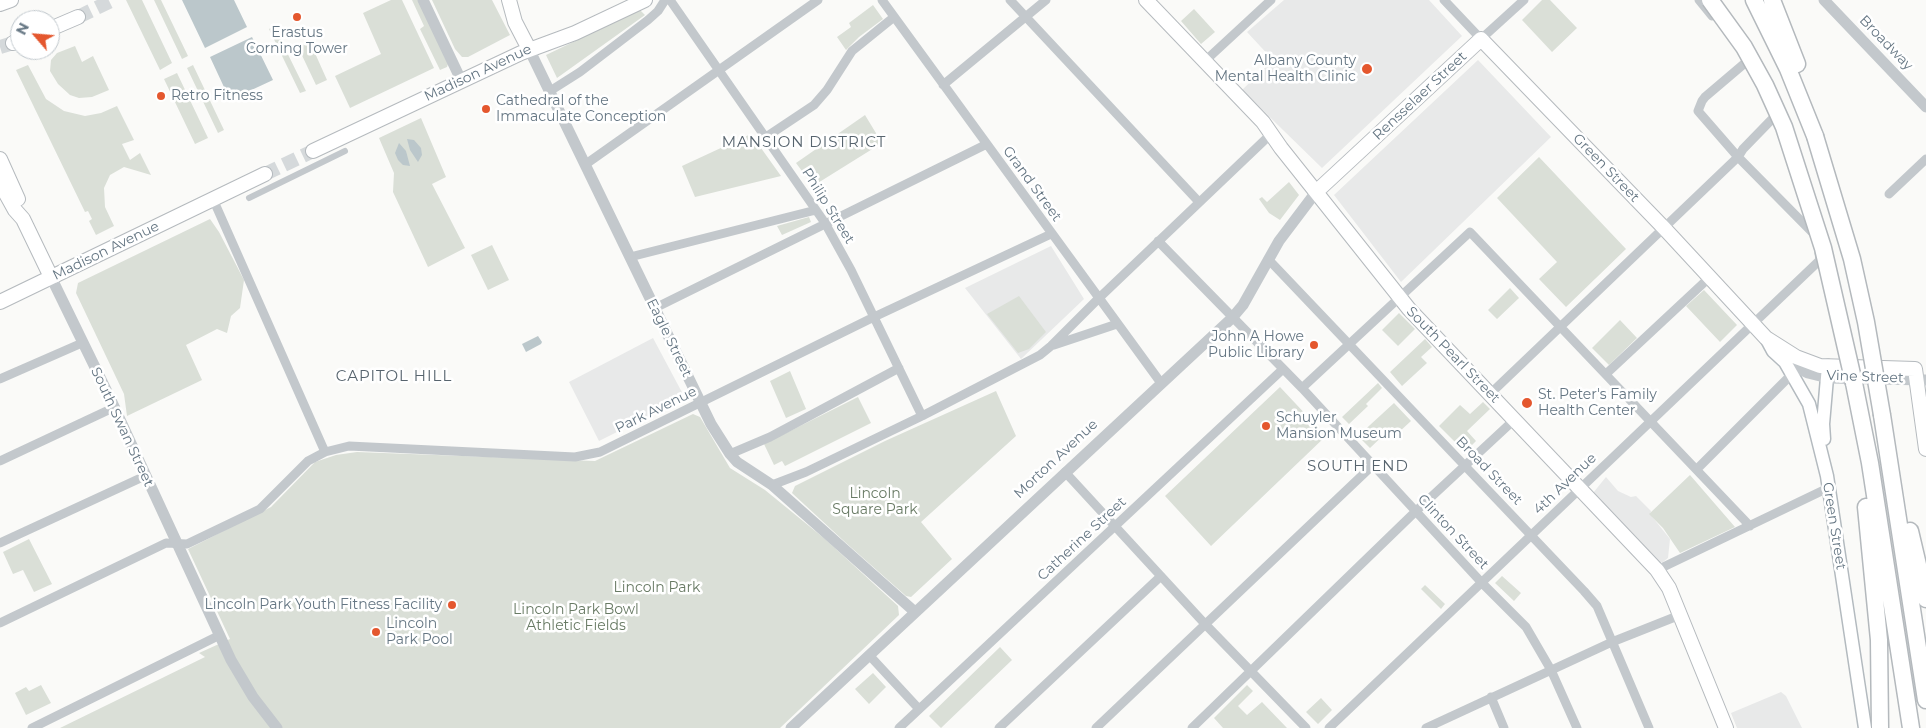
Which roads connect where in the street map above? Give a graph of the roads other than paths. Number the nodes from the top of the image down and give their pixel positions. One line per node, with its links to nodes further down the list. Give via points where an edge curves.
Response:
1 (11, 0): 21 (main road)
2 (423, 0): 32 (street)
3 (509, 0): 28 (main road, Eagle Street, via 515,22)
4 (646, 0): 28 (main road, Madison Avenue, via 576,33)
5 (666, 0): 34 (street, via 648,20)
6 (670, 0): 31 (street, Philip Street)
7 (818, 0): 31 (street)
8 (882, 0): 24 (street, Grand Street)
9 (1010, 0): 25 (street)
10 (1046, 0): 25 (street)
11 (1146, 0): 29 (main road, South Pearl Street)
12 (1271, 0): 22 (street)
13 (1444, 0): 27 (street, Green Street)
14 (1524, 0): 27 (street, Rensselaer Street)
15 (1699, 0): 30 (street, via 1727,34)
16 (1710, 0): 84 (highway, bridge, via 1744,47 1784,127 1823,248)
17 (1754, 0): 37 (highway, via 1788,69)
18 (1772, 0): 37 (highway, via 1800,74)
19 (1824, 0): 35 (street, Broadway)
20 (1256, 1): 22 (street)
21 (0, 4)
22 (1262, 8): 29 (street)
23 (78, 17): 26 (main road)
24 (894, 17): 33 (street, Grand Street); 38 (street, via 852,51 814,105)
25 (1025, 17): 33 (street); 52 (street)
26 (60, 25)
27 (1481, 39): 48 (main road, Rensselaer Street); 56 (main road, Green Street)
28 (529, 49): 32 (main road, Madison Avenue); 34 (street, Eagle Street)
29 (1205, 62): 36 (main road, South Pearl Street)
30 (1745, 63): 42 (street, via 1778,113); 42 (street, via 1705,97 1698,111)
31 (718, 71): 38 (street, Philip Street); 45 (street)
32 (461, 80): 40 (main road, Madison Avenue)
33 (944, 85): 39 (street, Grand Street)
34 (550, 91): 45 (street, Eagle Street)
35 (1926, 107)
36 (1271, 134): 48 (main road, South Pearl Street); 52 (street)
37 (1815, 136): 89 (highway, bridge, via 1854,266)
38 (766, 137): 53 (street, Philip Street)
39 (987, 144): 55 (street); 57 (street, Grand Street)
40 (313, 151)
41 (345, 151): 50 (street)
42 (1738, 157): 56 (street); 70 (street, 4th Avenue, via 1810,228 1818,243 1820,260)
43 (1926, 159): 49 (street)
44 (1, 162): 54 (main road, South Swan Street, via 21,206)
45 (586, 164): 59 (street, Eagle Street)
46 (265, 174): 51 (main road, Madison Avenue)
47 (0, 183): 54 (main road, South Swan Street)
48 (1316, 192): 60 (street, Morton Avenue); 63 (main road, South Pearl Street)
49 (1889, 194)
50 (249, 198)
51 (213, 199): 62 (main road, Madison Avenue); 94 (street)
52 (1199, 202): 58 (street)
53 (816, 210): 55 (street, Philip Street); 59 (street)
54 (22, 219): 62 (main road, South Swan Street)
55 (825, 223): 66 (street); 67 (street, Philip Street)
56 (1664, 228): 61 (main road, Green Street); 71 (street)
57 (1051, 234): 64 (street, Grand Street); 67 (street, Park Avenue)
58 (1158, 241): 64 (street); 68 (street, Clinton Street)
59 (630, 257): 66 (street, Eagle Street)
60 (1268, 259): 68 (street, Morton Avenue, via 1247,299); 73 (street, Broad Street)
61 (1710, 277): 70 (main road, Green Street); 79 (street)
62 (51, 278): 65 (main road, Madison Avenue); 72 (street, South Swan Street)
63 (1399, 298): 71 (street, via 1470,232); 73 (street); 86 (main road, South Pearl Street)
64 (1098, 299): 69 (street, Grand Street); 74 (street)
65 (0, 302)
66 (655, 308): 87 (street, Eagle Street)
67 (874, 317): 76 (street, Philip Street); 87 (street, Park Avenue)
68 (1232, 318): 77 (street, Clinton Street); 83 (street, Morton Avenue)
69 (1118, 324): 74 (street); 83 (street, Grand Street)
70 (1754, 324): 75 (main road, Green Street); 92 (street, 4th Avenue)
71 (1560, 327): 79 (street); 86 (street)
72 (82, 342): 82 (street); 88 (street, South Swan Street)
73 (1349, 344): 85 (street); 98 (street, Broad Street)
74 (1051, 346): 90 (street, via 1023,365)
75 (1791, 359): 78 (main road, Vine Street, via 1820,366); 80 (main road, Green Street)
76 (899, 368): 90 (street, Philip Street); 95 (street, via 770,437)
77 (1283, 369): 85 (street, Clinton Street); 107 (street, Catherine Street)
78 (1828, 372): 81 (main road, Vine Street); 102 (main road, via 1823,424)
79 (1606, 374): 92 (street)
80 (1792, 374): 99 (street); 102 (main road, Green Street, via 1809,404)
81 (1921, 374): 93 (main road, Vine Street)
82 (0, 379)
83 (1161, 383): 100 (street, Morton Avenue)
84 (1854, 383): 142 (highway, via 1854,426 1864,490 1879,640); 143 (highway, via 1870,463)
85 (1302, 388): 97 (street, Clinton Street)
86 (1490, 394): 91 (main road, South Pearl Street)
87 (701, 403): 94 (street, Park Avenue, via 587,456 496,455 349,446); 95 (street, Eagle Street)
88 (115, 407): 96 (street); 101 (street, South Swan Street)
89 (1882, 415): 114 (highway); 125 (highway)
90 (922, 416): 103 (street)
91 (1514, 420): 98 (street); 104 (main road, South Pearl Street)
92 (1650, 422): 99 (street); 104 (street, 4th Avenue)
93 (1926, 449)
94 (325, 452): 110 (street, Park Avenue, via 308,461 260,509 188,544)
95 (730, 454): 103 (street, Eagle Street)
96 (0, 461)
97 (1373, 465): 105 (street, Clinton Street); 118 (street)
98 (1465, 466): 105 (street); 108 (street, Broad Street)
99 (1697, 469): 106 (street)
100 (1065, 472): 107 (street); 115 (street, Morton Avenue)
101 (145, 476): 109 (street); 110 (street, South Swan Street)
102 (1828, 482): 106 (street); 141 (main road, Green Street)
103 (772, 485): 115 (street, Eagle Street)
104 (1580, 489): 108 (street, 4th Avenue); 111 (main road, South Pearl Street)
105 (1416, 512): 113 (street, Clinton Street); 123 (street)
106 (1750, 526): 111 (street)
107 (1115, 527): 112 (street); 126 (street, Catherine Street)
108 (1531, 536): 113 (street, 4th Avenue); 120 (street, Broad Street, via 1584,590 1596,606)
109 (0, 543)
110 (178, 545): 117 (street, Park Avenue, via 166,543); 119 (street, South Swan Street)
111 (1657, 570): 116 (main road, South Pearl Street)
112 (1161, 576): 118 (street); 132 (street)
113 (1482, 583): 122 (street, Clinton Street, via 1526,627); 136 (street, 4th Avenue)
114 (1926, 599)
115 (915, 612): 121 (street, Morton Avenue)
116 (1680, 615): 120 (street); 140 (main road, South Pearl Street)
117 (0, 623)
118 (1206, 624): 123 (street); 133 (street)
119 (220, 635): 128 (street); 129 (street, South Swan Street, via 248,690)
120 (1612, 642): 122 (street); 139 (street, Broad Street)
121 (869, 655): 126 (street); 130 (street, Morton Avenue)
122 (1551, 670): 124 (street); 138 (street, Clinton Street)
123 (1251, 672): 134 (street); 135 (street)
124 (1491, 698): 127 (street); 137 (street)
125 (1926, 700)
126 (919, 709): 131 (street, Catherine Street)
127 (1429, 727)
128 (32, 728)
129 (277, 728)
130 (791, 728)
131 (899, 728)
132 (999, 728)
133 (1096, 728)
134 (1192, 728)
135 (1306, 728)
136 (1329, 728)
137 (1504, 728)
138 (1577, 728)
139 (1649, 728)
140 (1726, 728)
141 (1866, 728)
142 (1880, 728)
143 (1911, 728)

